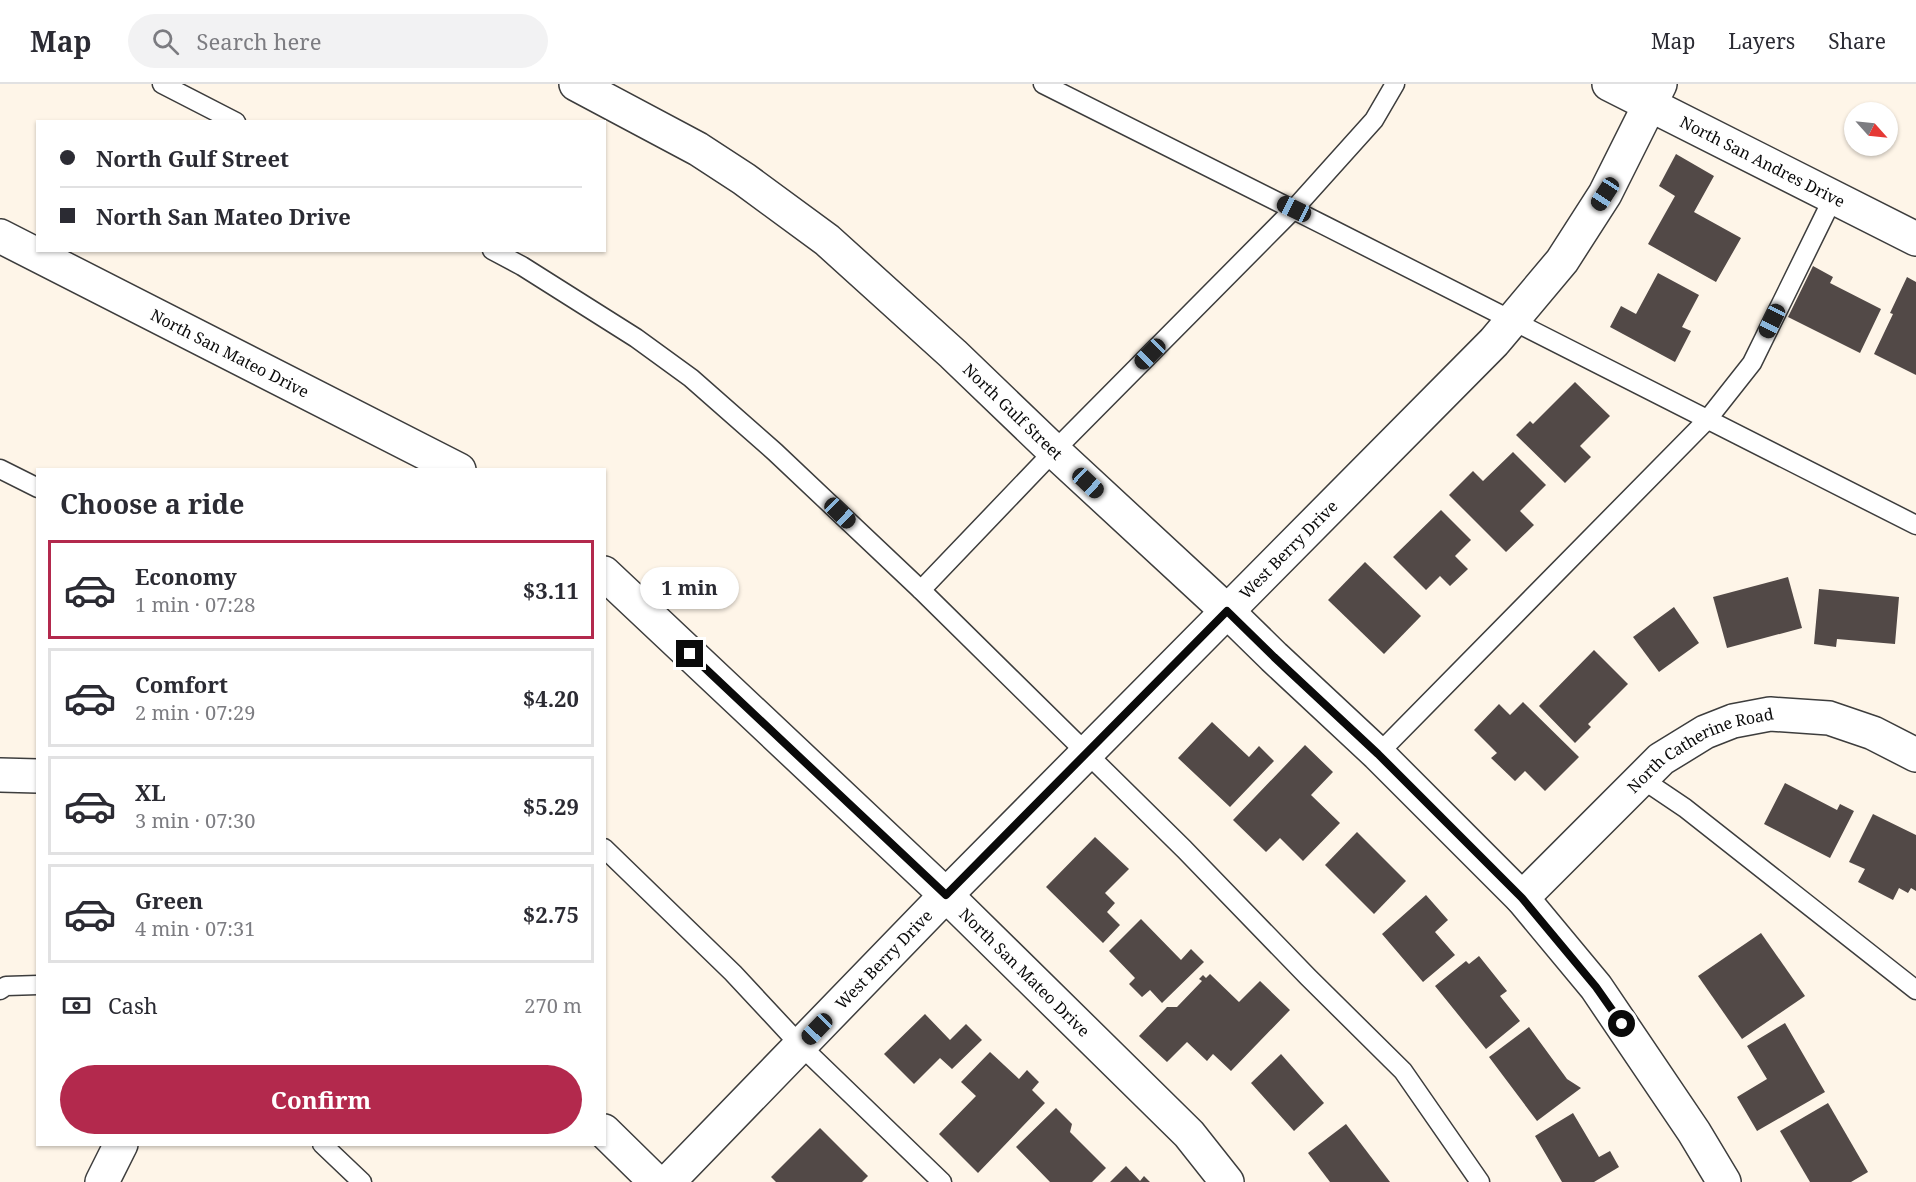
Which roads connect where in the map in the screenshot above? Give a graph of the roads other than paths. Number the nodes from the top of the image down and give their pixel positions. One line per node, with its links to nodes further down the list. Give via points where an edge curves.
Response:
1 (162, 84): 7 (lane)
2 (576, 84): 15 (street, North Gulf Street, via 698,149 827,240)
3 (1043, 84): 9 (lane)
4 (1395, 84): 9 (lane, via 1374,120)
5 (1610, 84): 6 (street, North San Andres Drive)
6 (1656, 94): 8 (street, North San Andres Drive); 13 (street, West Berry Drive, via 1605,194 1562,261)
7 (232, 120)
8 (1833, 198): 11 (street, North San Andres Drive); 14 (lane, via 1752,363)
9 (1294, 209): 13 (lane); 15 (lane)
10 (0, 236): 16 (street, North San Mateo Drive)
11 (1916, 239)
12 (496, 252): 21 (lane, via 636,338 691,378)
13 (1512, 320): 14 (lane); 22 (street, West Berry Drive)
14 (1707, 420): 19 (lane); 24 (lane)
15 (1054, 451): 21 (lane); 22 (street, North Gulf Street)
16 (455, 468)
17 (0, 469): 18 (lane)
18 (36, 487)
19 (1916, 525)
20 (606, 575): 30 (street, North San Mateo Drive)
21 (921, 590): 23 (lane)
22 (1227, 611): 23 (street, West Berry Drive); 24 (street, North Gulf Street)
23 (1086, 754): 30 (street, West Berry Drive); 45 (lane, via 1403,1071)
24 (1378, 754): 31 (street, North Gulf Street)
25 (1916, 755): 28 (street, North Catherine Road, via 1873,733 1829,718 1770,714 1733,721 1705,732 1661,759)
26 (0, 775): 27 (street)
27 (36, 776)
28 (1642, 779): 31 (street, North Catherine Road); 34 (lane, via 1685,808)
29 (606, 850): 35 (lane, via 733,973)
30 (946, 895): 35 (street, West Berry Drive); 44 (street, North San Mateo Drive, via 1189,1134)
31 (1522, 898): 46 (street, North Gulf Street, via 1596,987)
32 (36, 985): 33 (lane, via 6,986)
33 (0, 990)
34 (1916, 990)
35 (801, 1046): 42 (street, West Berry Drive); 43 (lane)
36 (606, 1133): 41 (street)
37 (120, 1146): 40 (street)
38 (324, 1146): 39 (lane)
39 (360, 1181)
40 (102, 1182)
41 (656, 1182)
42 (668, 1182)
43 (942, 1182)
44 (1227, 1182)
45 (1480, 1182)
46 (1724, 1182)

